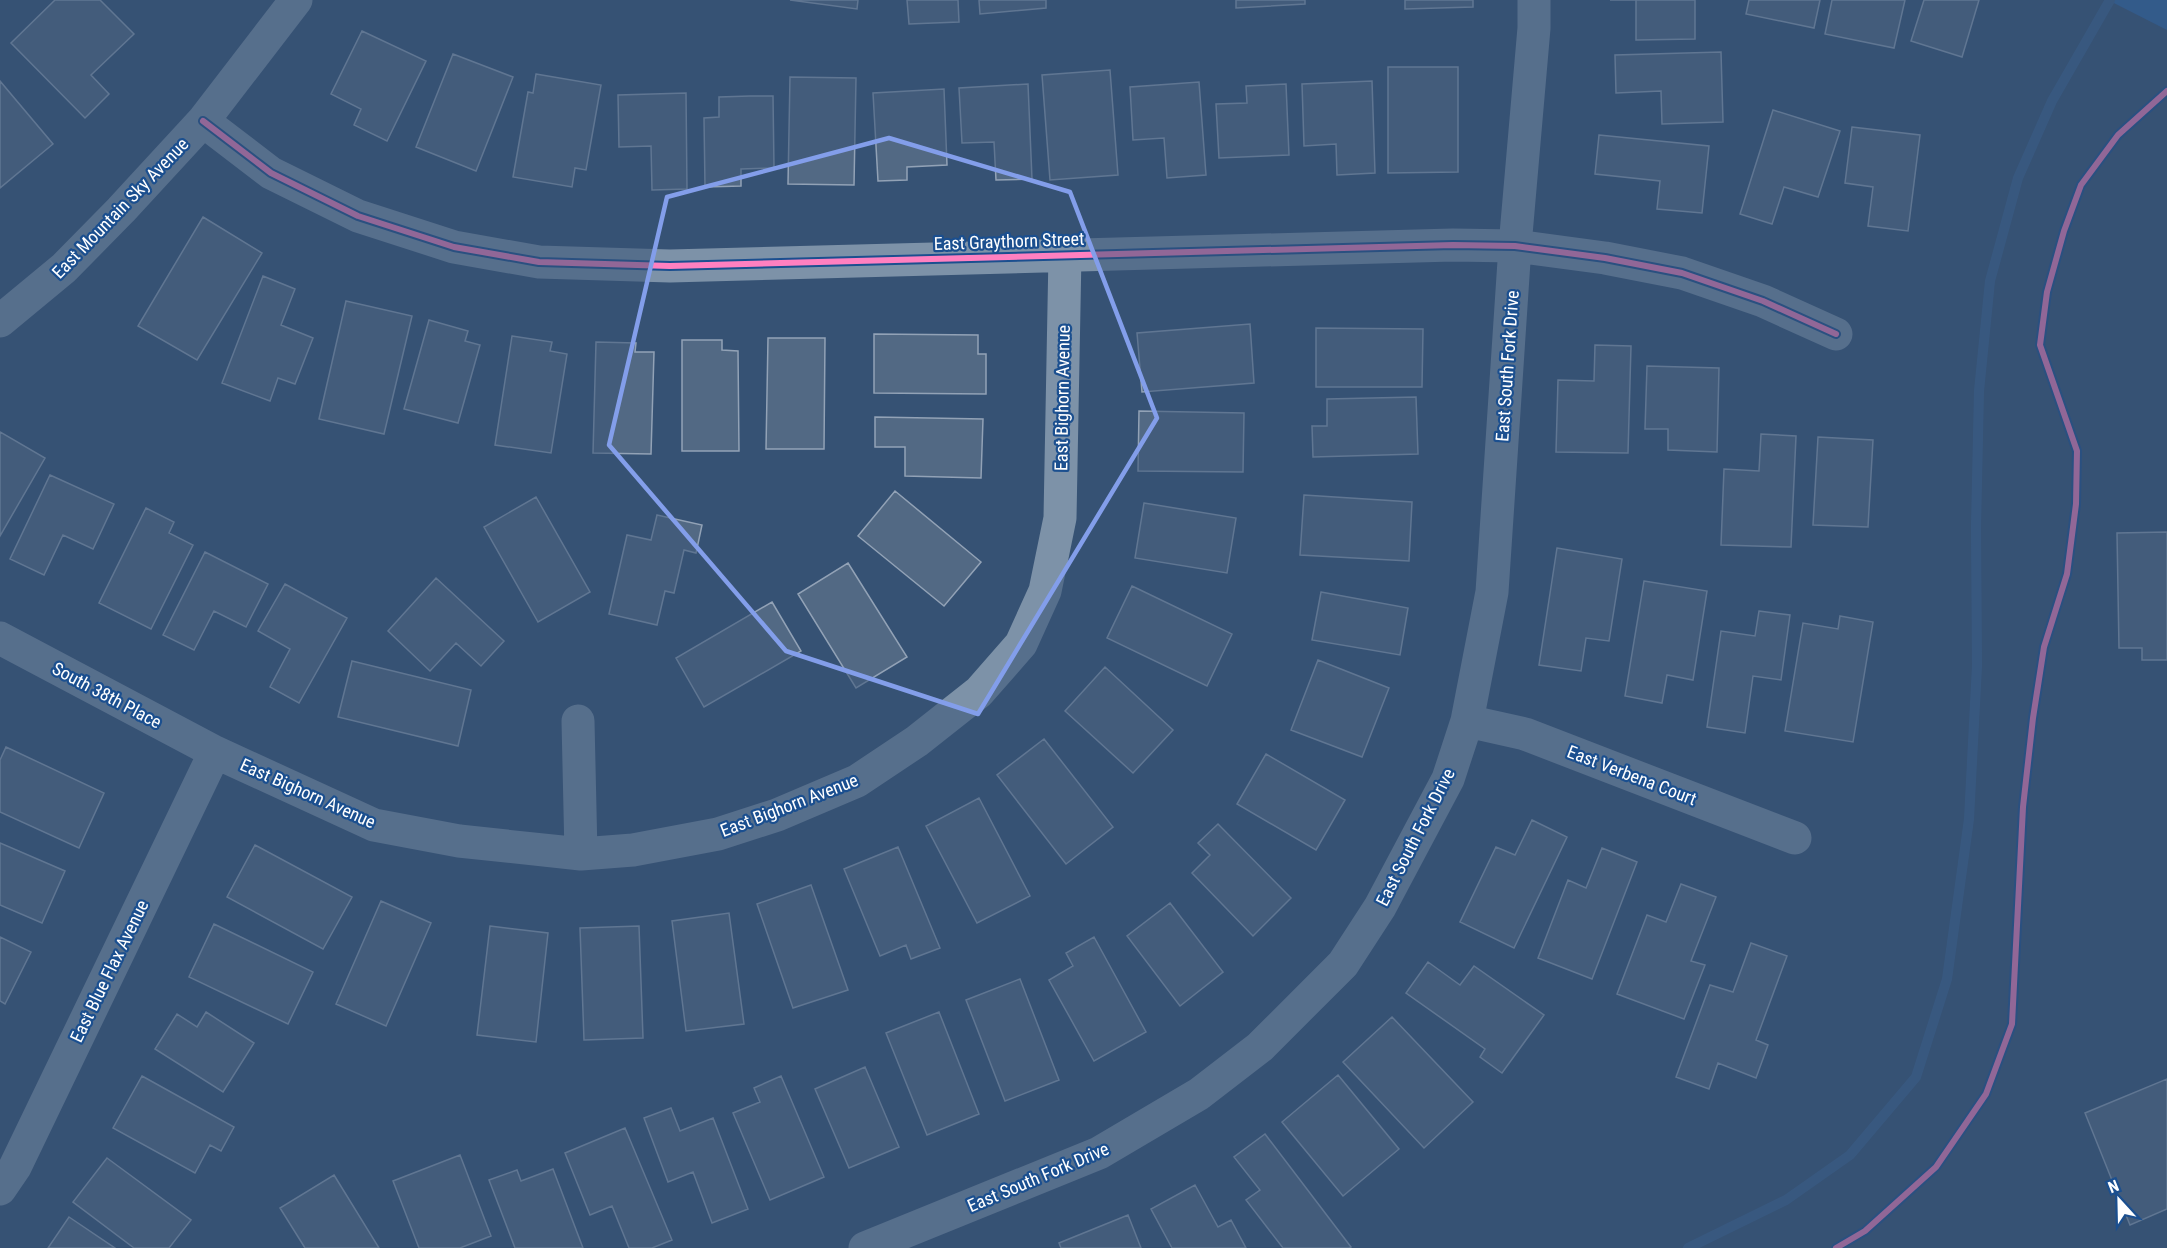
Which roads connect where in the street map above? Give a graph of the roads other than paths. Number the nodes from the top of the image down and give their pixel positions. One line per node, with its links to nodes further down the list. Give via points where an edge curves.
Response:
1 (296, 0): 3 (street, East Mountain Sky Avenue)
2 (1534, 0): 4 (street, East South Fork Drive)
3 (203, 121): 5 (street, East Graythorn Street, via 271,173 358,216 454,248 538,262 670,266); 6 (street, East Mountain Sky Avenue, via 64,268)
4 (1515, 246): 5 (street, East Graythorn Street); 7 (street, East Graythorn Street, via 1682,273 1763,301); 10 (street, East South Fork Drive, via 1492,592)
5 (1065, 254): 13 (street, East Bighorn Avenue, via 1060,519 1045,591 1021,644 980,692 857,782 718,834 633,850)
6 (0, 321)
7 (1836, 334)
8 (0, 638): 11 (street, South 38th Place)
9 (578, 721): 13 (street)
10 (1467, 721): 12 (street, East Verbena Court, via 1525,734); 15 (street, East South Fork Drive, via 1448,779 1380,908 1343,964 1260,1047 1199,1094 1099,1153)
11 (215, 752): 13 (street, East Bighorn Avenue, via 374,825 459,841); 14 (street, East Blue Flax Avenue, via 15,1167)
12 (1795, 838)
13 (581, 854)
14 (0, 1189)
15 (865, 1248)

